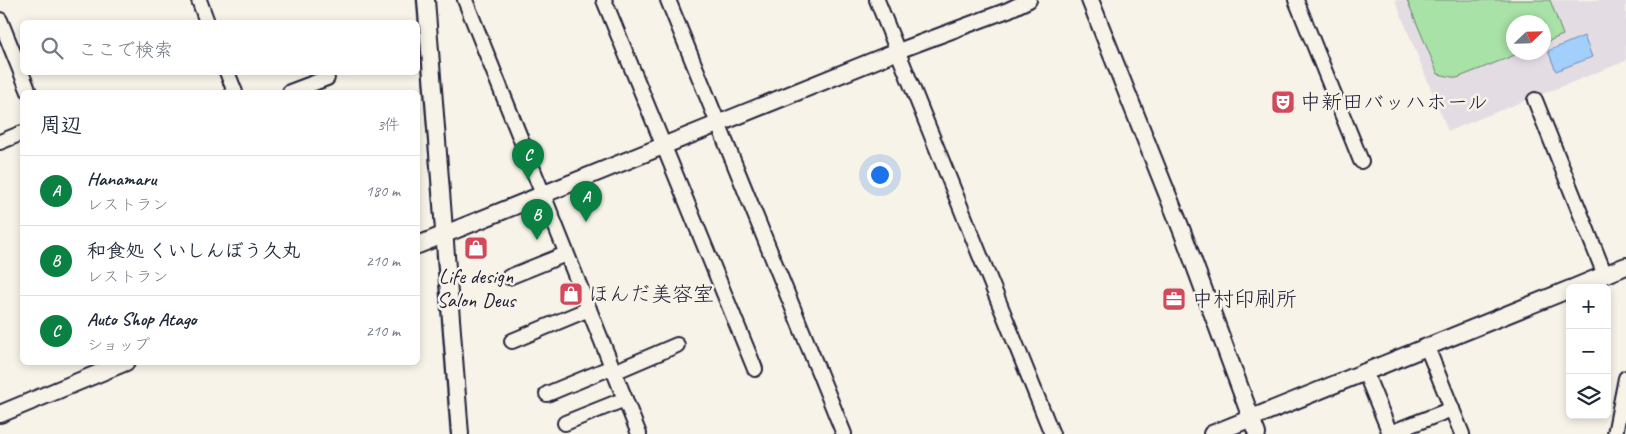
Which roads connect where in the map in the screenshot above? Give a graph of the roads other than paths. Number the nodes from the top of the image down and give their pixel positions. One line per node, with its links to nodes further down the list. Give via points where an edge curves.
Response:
1 (198, 0): 11 (street)
2 (426, 0): 27 (street)
3 (465, 0): 26 (street)
4 (604, 0): 24 (street)
5 (668, 0): 21 (street)
6 (877, 0): 12 (street)
7 (1029, 0): 12 (street)
8 (1090, 0): 49 (street, via 1182,230)
9 (1296, 0): 25 (street)
10 (0, 20): 13 (street)
11 (207, 20)
12 (898, 51): 21 (street); 53 (street)
13 (20, 70)
14 (22, 75): 17 (street)
15 (228, 75): 18 (street)
16 (327, 78): 19 (street)
17 (28, 90)
18 (234, 90)
19 (295, 90)
20 (1536, 100): 31 (street)
21 (719, 123): 24 (street); 52 (street)
22 (20, 133): 23 (street)
23 (0, 142)
24 (664, 146): 26 (street); 41 (street)
25 (1361, 161)
26 (543, 195): 27 (street); 29 (street)
27 (445, 234): 28 (street); 50 (street)
28 (420, 244)
29 (566, 254): 32 (street); 35 (street)
30 (1626, 266): 31 (street)
31 (1604, 275): 33 (street)
32 (509, 277)
33 (1581, 284)
34 (1566, 290): 38 (street)
35 (589, 309): 36 (street); 40 (street)
36 (512, 341)
37 (677, 346): 40 (street)
38 (1427, 347): 42 (street); 46 (street)
39 (119, 365): 47 (street)
40 (613, 369): 44 (street); 45 (street)
41 (755, 369)
42 (1365, 372): 46 (street, via 1390,433); 49 (street)
43 (1626, 378): 56 (street)
44 (547, 394)
45 (625, 399): 48 (street); 51 (street)
46 (1452, 409): 55 (street)
47 (0, 414)
48 (565, 423)
49 (1254, 426): 54 (street)
50 (460, 434)
51 (639, 434)
52 (844, 434)
53 (1052, 434)
54 (1212, 434)
55 (1462, 434)
56 (1615, 434)

